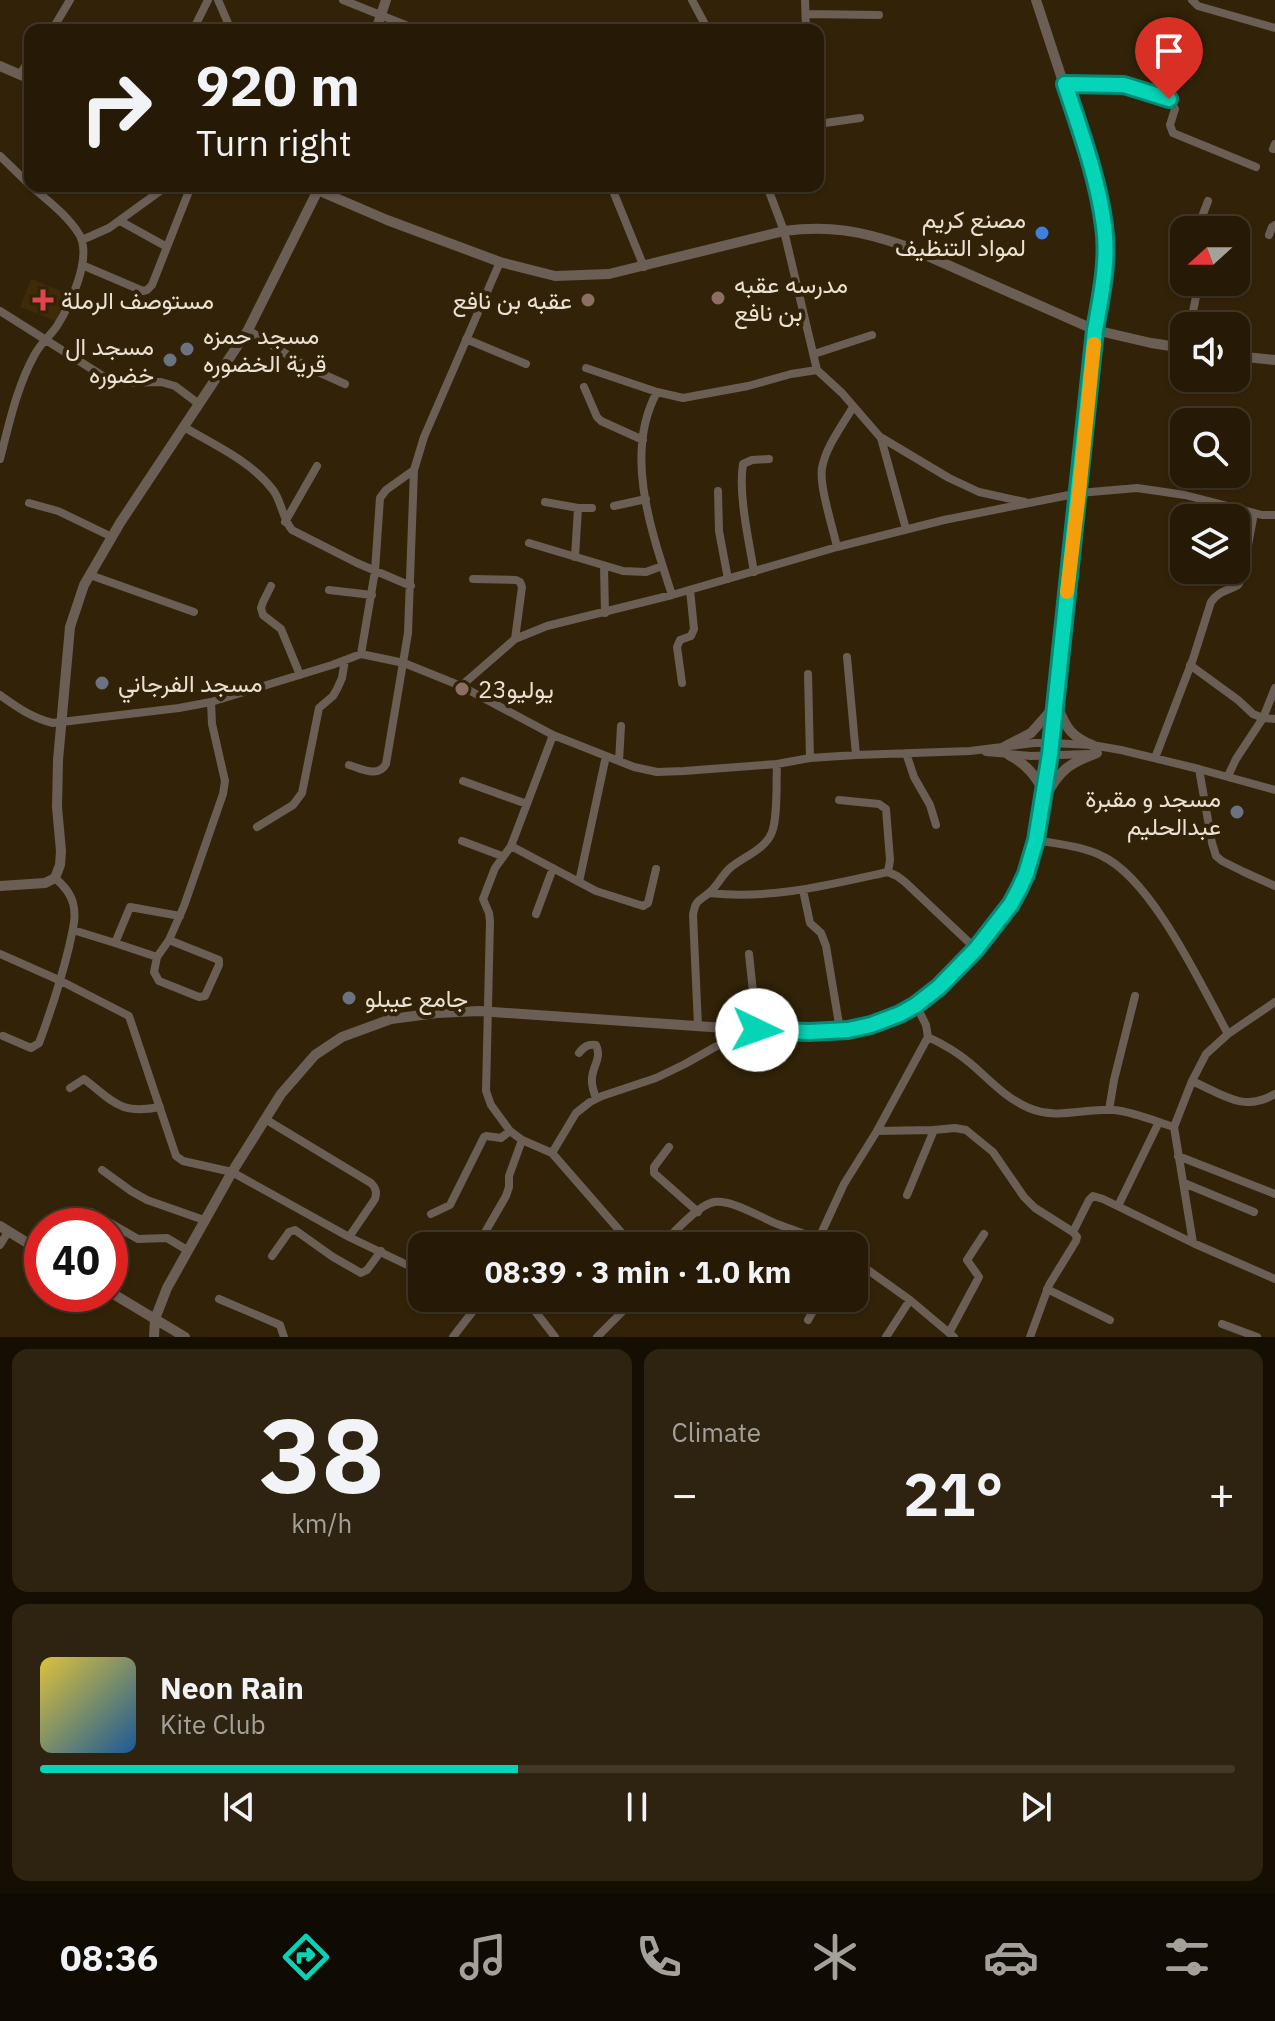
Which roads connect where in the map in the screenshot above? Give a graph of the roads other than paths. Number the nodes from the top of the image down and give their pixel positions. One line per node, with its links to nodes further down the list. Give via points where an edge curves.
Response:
1 (70, 0): 13 (street)
2 (208, 0): 14 (street)
3 (218, 0): 15 (street)
4 (343, 0): 11 (street)
5 (386, 0): 11 (street)
6 (692, 0): 18 (street)
7 (805, 0): 10 (street)
8 (1036, 0): 23 (street)
9 (1192, 0): 20 (street)
10 (806, 14): 12 (street); 19 (street)
11 (381, 15): 16 (street); 17 (street)
12 (879, 15)
13 (57, 24)
14 (196, 24)
15 (228, 24)
16 (378, 24)
17 (403, 24)
18 (705, 24)
19 (806, 24)
20 (1275, 28)
21 (0, 66): 22 (street)
22 (24, 76)
23 (1065, 84): 27 (street, via 1124,85 1165,97 1175,109 1173,133); 49 (street, via 1105,228)
24 (860, 118): 25 (street)
25 (824, 123)
26 (0, 156): 28 (street)
27 (1256, 167)
28 (24, 178)
29 (38, 192): 42 (street)
30 (159, 192): 38 (street)
31 (189, 192): 43 (street)
32 (314, 192): 48 (street)
33 (325, 192): 44 (street)
34 (613, 192): 46 (street)
35 (769, 192): 40 (street)
36 (1208, 201): 37 (street)
37 (1202, 216)
38 (120, 221): 42 (street); 43 (street)
39 (1275, 225): 41 (street)
40 (784, 231): 46 (street); 49 (street, via 813,227 873,235); 54 (street)
41 (1269, 235)
42 (82, 240): 45 (street)
43 (167, 247): 45 (street, via 152,285 143,291)
44 (500, 262): 46 (street, via 567,276); 51 (street)
45 (82, 265): 52 (street, via 65,312)
46 (644, 267)
47 (0, 311): 52 (street)
48 (248, 330): 60 (street); 63 (street)
49 (1095, 330): 53 (street); 74 (street)
50 (872, 335): 54 (street)
51 (466, 339): 57 (street); 72 (street)
52 (45, 340): 63 (street, via 106,378 161,382); 66 (street)
53 (1170, 346)
54 (814, 354): 59 (street)
55 (1250, 357): 56 (street)
56 (1275, 360)
57 (526, 364)
58 (586, 368): 62 (street)
59 (817, 370): 62 (street, via 702,396); 64 (street)
60 (345, 384)
61 (584, 387): 68 (street, via 601,421)
62 (657, 392): 68 (street)
63 (199, 404): 65 (street)
64 (853, 407): 67 (street); 88 (street, via 821,469)
65 (184, 427): 84 (street, via 258,474 275,492); 86 (street)
66 (3, 435): 69 (street)
67 (881, 438): 78 (street, via 979,492); 85 (street)
68 (643, 440): 75 (street)
69 (0, 459)
70 (769, 459): 93 (street, via 743,464 742,471)
71 (317, 466): 84 (street)
72 (414, 470): 92 (street, via 380,498); 98 (street)
73 (718, 491): 96 (street)
74 (1079, 493): 78 (street); 82 (street, via 1137,488); 118 (street)
75 (646, 499): 79 (street); 91 (street)
76 (545, 502): 80 (street)
77 (29, 503): 86 (street)
78 (1028, 503): 85 (street)
79 (614, 506)
80 (578, 508): 81 (street); 89 (street)
81 (592, 508)
82 (1254, 513): 83 (street); 110 (street, via 1242,578 1211,602)
83 (1275, 515)
84 (285, 522): 92 (street, via 304,538)
85 (906, 529): 88 (street)
86 (112, 537): 94 (street)
87 (529, 543): 89 (street)
88 (837, 547): 93 (street)
89 (575, 557): 90 (street)
90 (604, 566): 91 (street, via 646,572); 104 (street)
91 (662, 566): 102 (street)
92 (375, 571): 98 (street); 101 (street)
93 (754, 572): 96 (street)
94 (90, 575): 103 (street); 121 (street, via 70,627)
95 (473, 579): 105 (street, via 520,582)
96 (728, 579): 100 (street)
97 (271, 586): 112 (street, via 263,615 281,629)
98 (411, 586): 109 (street)
99 (329, 590): 101 (street)
100 (690, 590): 102 (street); 113 (street, via 694,629 677,647)
101 (372, 595): 106 (street)
102 (672, 595): 104 (street)
103 (194, 612)
104 (605, 613): 105 (street)
105 (515, 639): 114 (street)
106 (361, 654): 108 (street); 109 (street)
107 (847, 657): 128 (street)
108 (345, 660): 112 (street); 144 (street, via 337,689 319,708 302,793 293,805)
109 (404, 663): 114 (street); 134 (street, via 386,764 376,773)
110 (1190, 665): 119 (street); 131 (street)
111 (808, 674): 130 (street)
112 (300, 675): 117 (street)
113 (682, 683)
114 (461, 686): 123 (street)
115 (1275, 688): 119 (street)
116 (0, 695): 121 (street, via 40,720)
117 (211, 702): 121 (street); 159 (street, via 225,781)
118 (1055, 703): 124 (street); 125 (street, via 1069,731); 126 (street, via 1031,733)
119 (1263, 718): 120 (street); 136 (street)
120 (1275, 719)
121 (62, 722): 152 (street, via 57,807 61,851)
122 (621, 726): 132 (street)
123 (553, 735): 129 (street); 141 (street)
124 (1051, 748): 125 (street); 126 (street); 139 (street)
125 (1094, 749): 131 (street); 142 (street, via 1053,782)
126 (1006, 751): 127 (street); 139 (street, via 1030,769)
127 (906, 753): 128 (street); 143 (street)
128 (856, 755): 130 (street)
129 (606, 756): 132 (street); 153 (street)
130 (810, 758): 133 (street)
131 (1155, 758): 135 (street)
132 (619, 761): 133 (street, via 657,772)
133 (777, 764): 157 (street, via 772,831)
134 (349, 765)
135 (1199, 769): 136 (street); 155 (street, via 1216,856)
136 (1228, 776): 138 (street)
137 (463, 781): 141 (street)
138 (1275, 790)
139 (1044, 791): 142 (street)
140 (839, 800): 151 (street, via 886,809)
141 (527, 804): 147 (street)
142 (1042, 805): 145 (street)
143 (936, 825)
144 (257, 827)
145 (1036, 840): 163 (street, via 1011,904); 175 (street, via 1101,855 1125,871 1150,899)
146 (462, 841): 148 (street)
147 (511, 846): 148 (street); 149 (street)
148 (502, 856): 171 (street, via 483,899 490,921)
149 (553, 868): 153 (street); 158 (street)
150 (656, 869): 153 (street, via 643,906)
151 (888, 872): 156 (street); 163 (street)
152 (55, 878): 154 (street); 160 (street, via 73,901)
153 (579, 882)
154 (0, 886)
155 (1275, 886)
156 (803, 890): 157 (street); 174 (street, via 810,923 826,946)
157 (709, 893): 172 (street, via 695,904 693,915)
158 (536, 914)
159 (180, 916): 161 (street); 162 (street, via 130,907)
160 (73, 930): 162 (street); 167 (street)
161 (169, 940): 166 (street); 166 (street, via 219,960 205,996 159,981 154,972)
162 (115, 943): 166 (street)
163 (976, 949): 170 (street)
164 (0, 954): 167 (street)
165 (749, 954): 173 (street)
166 (157, 957)
167 (61, 981): 176 (street, via 39,1043 31,1048); 183 (street, via 129,1016)
168 (1135, 996): 184 (street)
169 (1275, 1002): 175 (street)
170 (916, 1005): 174 (street, via 871,1025); 177 (street)
171 (488, 1012): 172 (street); 185 (street, via 391,1019 342,1037 291,1080); 189 (street, via 486,1091)
172 (698, 1026): 173 (street)
173 (756, 1030): 174 (street); 182 (street, via 656,1078)
174 (840, 1030)
175 (1228, 1034): 179 (street, via 1206,1054)
176 (3, 1036)
177 (928, 1037): 184 (street, via 1030,1109); 190 (street)
178 (579, 1053): 182 (street, via 585,1046 599,1049 591,1081)
179 (1192, 1081): 181 (street, via 1242,1102); 187 (street)
180 (70, 1088): 183 (street, via 84,1079 121,1107)
181 (1275, 1094)
182 (596, 1099): 193 (street, via 576,1113)
183 (160, 1107): 196 (street, via 176,1156)
184 (1109, 1110): 186 (street)
185 (265, 1119): 196 (street); 214 (street, via 375,1188 375,1199)
186 (1159, 1122): 187 (street); 200 (street)
187 (1174, 1127): 194 (street)
188 (934, 1130): 190 (street); 199 (street); 211 (street, via 960,1128 973,1135 993,1152 1035,1208)
189 (510, 1131): 191 (street); 203 (street, via 501,1138 484,1137 450,1205)
190 (877, 1131): 210 (street)
191 (522, 1140): 193 (street); 206 (street, via 506,1196)
192 (669, 1147): 201 (street, via 654,1173)
193 (552, 1153): 207 (street)
194 (1178, 1156): 197 (street); 198 (street)
195 (102, 1170): 204 (street, via 147,1200)
196 (232, 1172): 204 (street); 214 (street)
197 (1184, 1183): 202 (street); 216 (street)
198 (1275, 1194)
199 (907, 1195)
200 (1118, 1206): 211 (street, via 1093,1196); 216 (street)
201 (698, 1212): 208 (street); 209 (street, via 723,1202)
202 (1254, 1212)
203 (431, 1214)
204 (204, 1220): 218 (street)
205 (4, 1229): 215 (street); 217 (street)
206 (485, 1232)
207 (621, 1232)
208 (676, 1232)
209 (801, 1232)
210 (822, 1232)
211 (1073, 1232): 224 (street, via 1077,1239)
212 (128, 1233): 218 (street, via 138,1239 167,1238)
213 (984, 1234): 236 (street, via 967,1260 979,1277)
214 (349, 1237): 219 (street)
215 (24, 1241)
216 (1193, 1243): 223 (street)
217 (0, 1245)
218 (187, 1250): 232 (street)
219 (381, 1251): 220 (street, via 361,1273 295,1230); 221 (street)
220 (272, 1256)
221 (408, 1265)
222 (868, 1270): 226 (street)
223 (1275, 1279)
224 (1047, 1289): 234 (street); 244 (street)
225 (219, 1299): 239 (street, via 280,1325)
226 (910, 1300): 236 (street); 243 (street)
227 (128, 1303): 232 (street)
228 (470, 1312): 240 (street)
229 (536, 1312): 241 (street)
230 (622, 1312): 242 (street)
231 (812, 1312): 233 (street)
232 (155, 1319): 237 (street); 238 (street)
233 (808, 1320)
234 (1110, 1320)
235 (1222, 1324): 245 (street)
236 (951, 1335)
237 (151, 1336)
238 (185, 1337)
239 (284, 1337)
240 (453, 1337)
241 (555, 1337)
242 (597, 1337)
243 (886, 1337)
244 (1030, 1337)
245 (1257, 1337)

